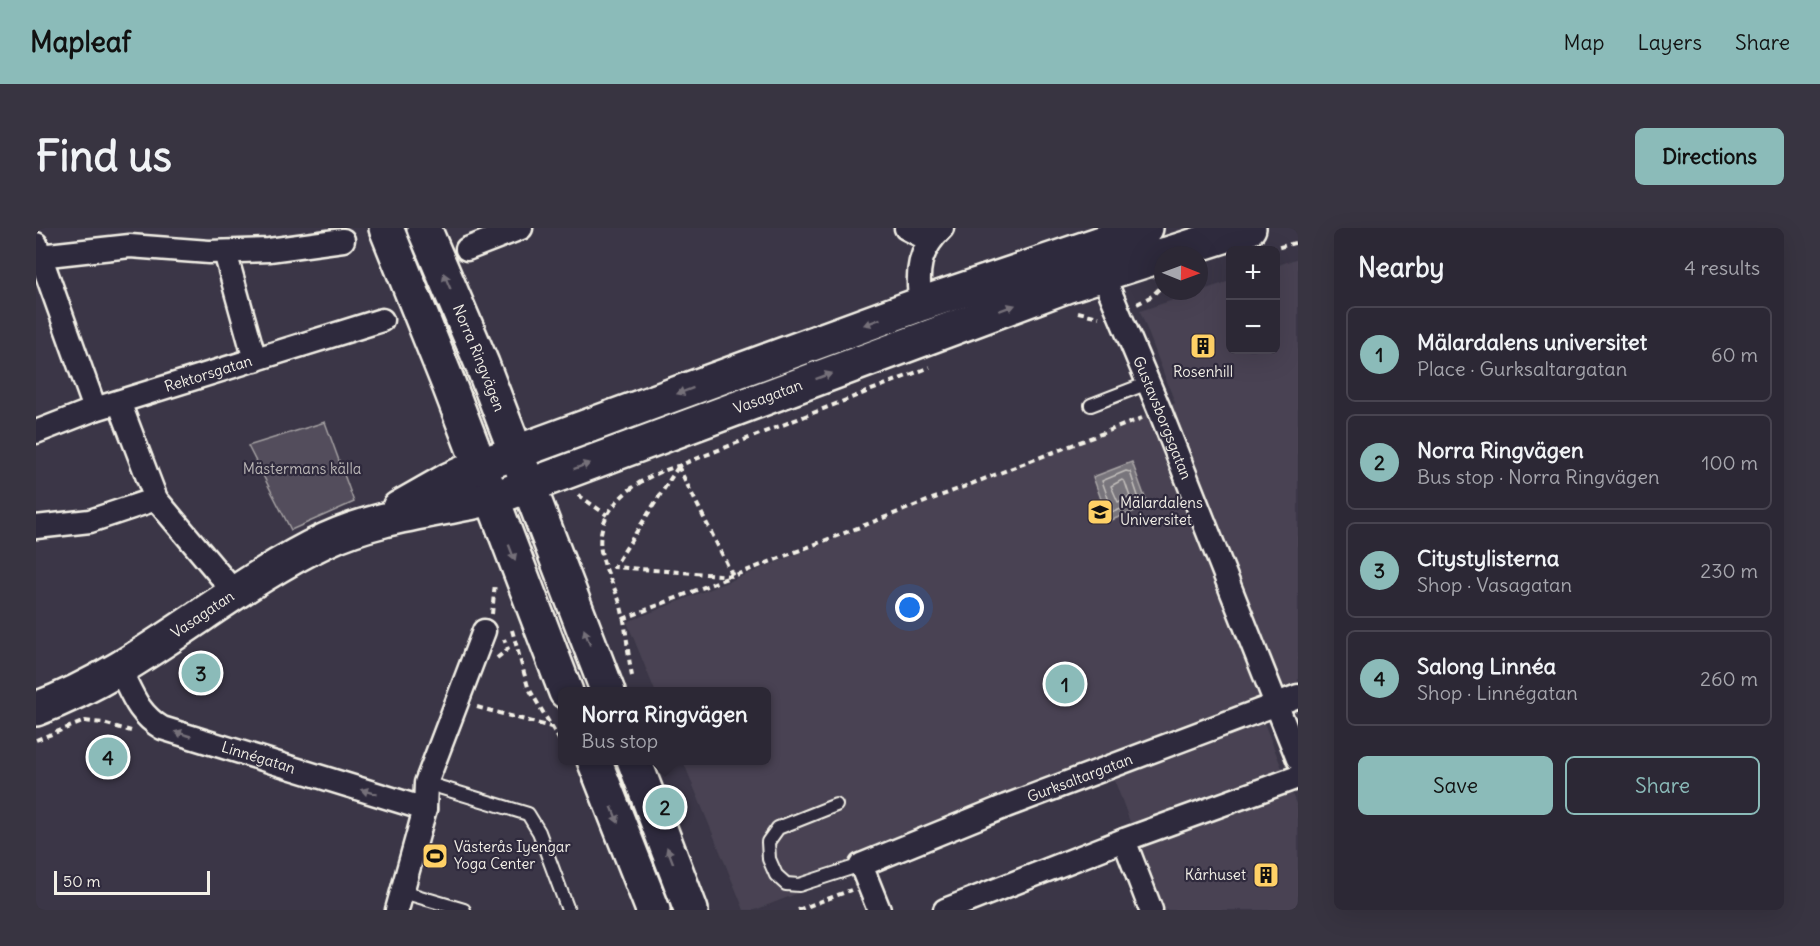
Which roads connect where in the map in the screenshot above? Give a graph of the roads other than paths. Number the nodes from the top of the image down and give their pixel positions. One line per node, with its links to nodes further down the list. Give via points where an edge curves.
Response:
1 (386, 228): 24 (street)
2 (424, 228): 23 (street, Norra Ringvägen, one-way to 2)
3 (521, 228): 10 (street)
4 (906, 228): 7 (street)
5 (1146, 228): 14 (street, Vasagatan)
6 (1249, 228): 9 (street, Vasagatan)
7 (936, 234): 15 (street, via 920,261)
8 (343, 240): 12 (street)
9 (1192, 246)
10 (467, 249)
11 (38, 250): 12 (street, via 130,246); 21 (street)
12 (225, 252): 17 (street)
13 (1154, 256): 14 (street, Vasagatan)
14 (1097, 260): 15 (street, Vasagatan); 18 (street, Gustavsborgsgatan); 25 (street, Vasagatan, one-way to 14, via 1055,290)
15 (921, 304): 23 (street, Vasagatan, one-way to 23)
16 (382, 320): 17 (street, Rektorsgatan)
17 (255, 360): 19 (street, Rektorsgatan)
18 (1148, 383): 20 (lane); 36 (street, Gustavsborgsgatan)
19 (119, 402): 21 (street, Rektorsgatan); 27 (street)
20 (1091, 405)
21 (95, 409): 22 (street, Rektorsgatan)
22 (36, 432)
23 (516, 453): 24 (street, Vasagatan); 25 (street, Norra Ringvägen)
24 (479, 466): 26 (street); 28 (street, Vasagatan)
25 (528, 486): 26 (street, Vasagatan); 33 (street, Norra Ringvägen, one-way to 25)
26 (492, 498): 28 (street, Vasagatan); 34 (street, one-way to 34)
27 (156, 500): 29 (street, via 90,521); 30 (street)
28 (371, 524): 30 (street, Vasagatan, via 328,539)
29 (36, 527)
30 (235, 593): 32 (street, Vasagatan)
31 (484, 632): 42 (street)
32 (119, 668): 37 (street, Vasagatan); 44 (street, Linnégatan, one-way to 32, via 162,728 138,706)
33 (621, 686)
34 (564, 687)
35 (1298, 696): 36 (street, Gurksaltargatan)
36 (1276, 704): 38 (street, Gustavsborgsgatan); 46 (street, Gurksaltargatan, via 1006,806)
37 (36, 709)
38 (1298, 759)
39 (596, 765): 50 (street, one-way to 50)
40 (636, 765): 51 (street, one-way to 40)
41 (1298, 777): 45 (street)
42 (426, 783): 44 (street); 49 (lane, via 528,814 539,832)
43 (836, 805): 46 (lane, via 778,828 768,842 776,876 786,884 799,885)
44 (425, 809): 47 (street)
45 (1124, 840): 53 (street); 54 (street)
46 (865, 874): 52 (street)
47 (400, 901): 48 (lane)
48 (465, 910)
49 (568, 910)
50 (652, 910)
51 (691, 910)
52 (879, 910)
53 (945, 910)
54 (1151, 910)

